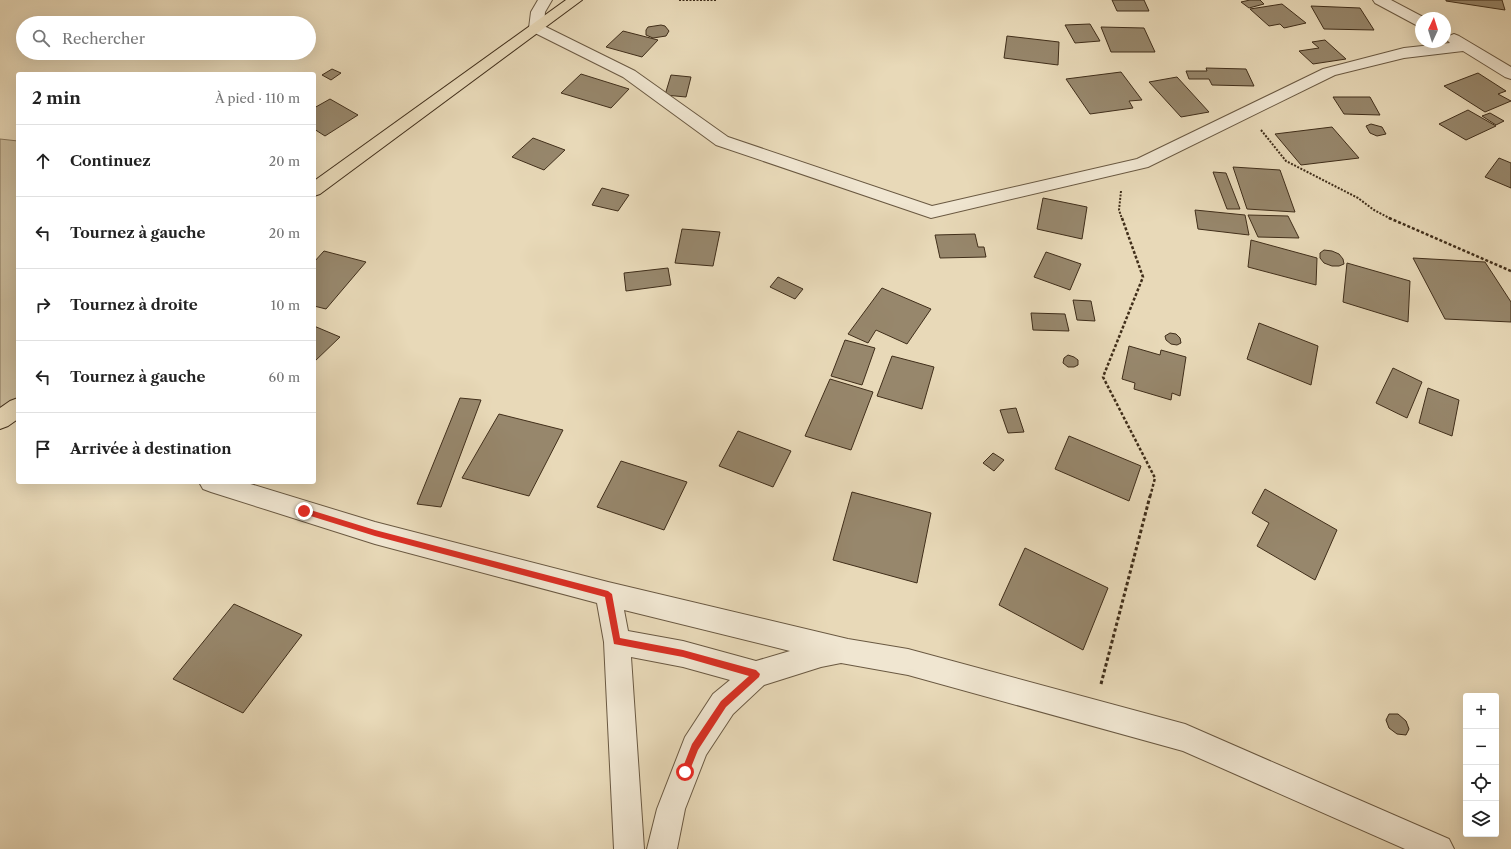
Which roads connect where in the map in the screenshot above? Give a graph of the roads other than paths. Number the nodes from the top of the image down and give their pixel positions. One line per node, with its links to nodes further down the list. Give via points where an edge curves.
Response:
1 (545, 0): 5 (street, via 538,12)
2 (575, 0): 5 (highway)
3 (1380, 0): 4 (street)
4 (1415, 19)
5 (536, 28): 7 (street, via 629,74 722,141 932,212 1142,163 1329,72 1404,52); 9 (highway)
6 (1451, 37): 7 (street)
7 (1467, 46): 8 (street)
8 (1511, 74)
9 (316, 189)
10 (216, 484): 11 (street, via 375,533)
11 (608, 594): 12 (street); 13 (street)
12 (617, 642): 14 (street, via 683,654); 15 (street)
13 (848, 652): 14 (street, via 821,654); 17 (street, via 908,662 1186,738)
14 (756, 674): 16 (street, via 723,704 695,747 671,809)
15 (629, 849)
16 (662, 849)
17 (1439, 849)

